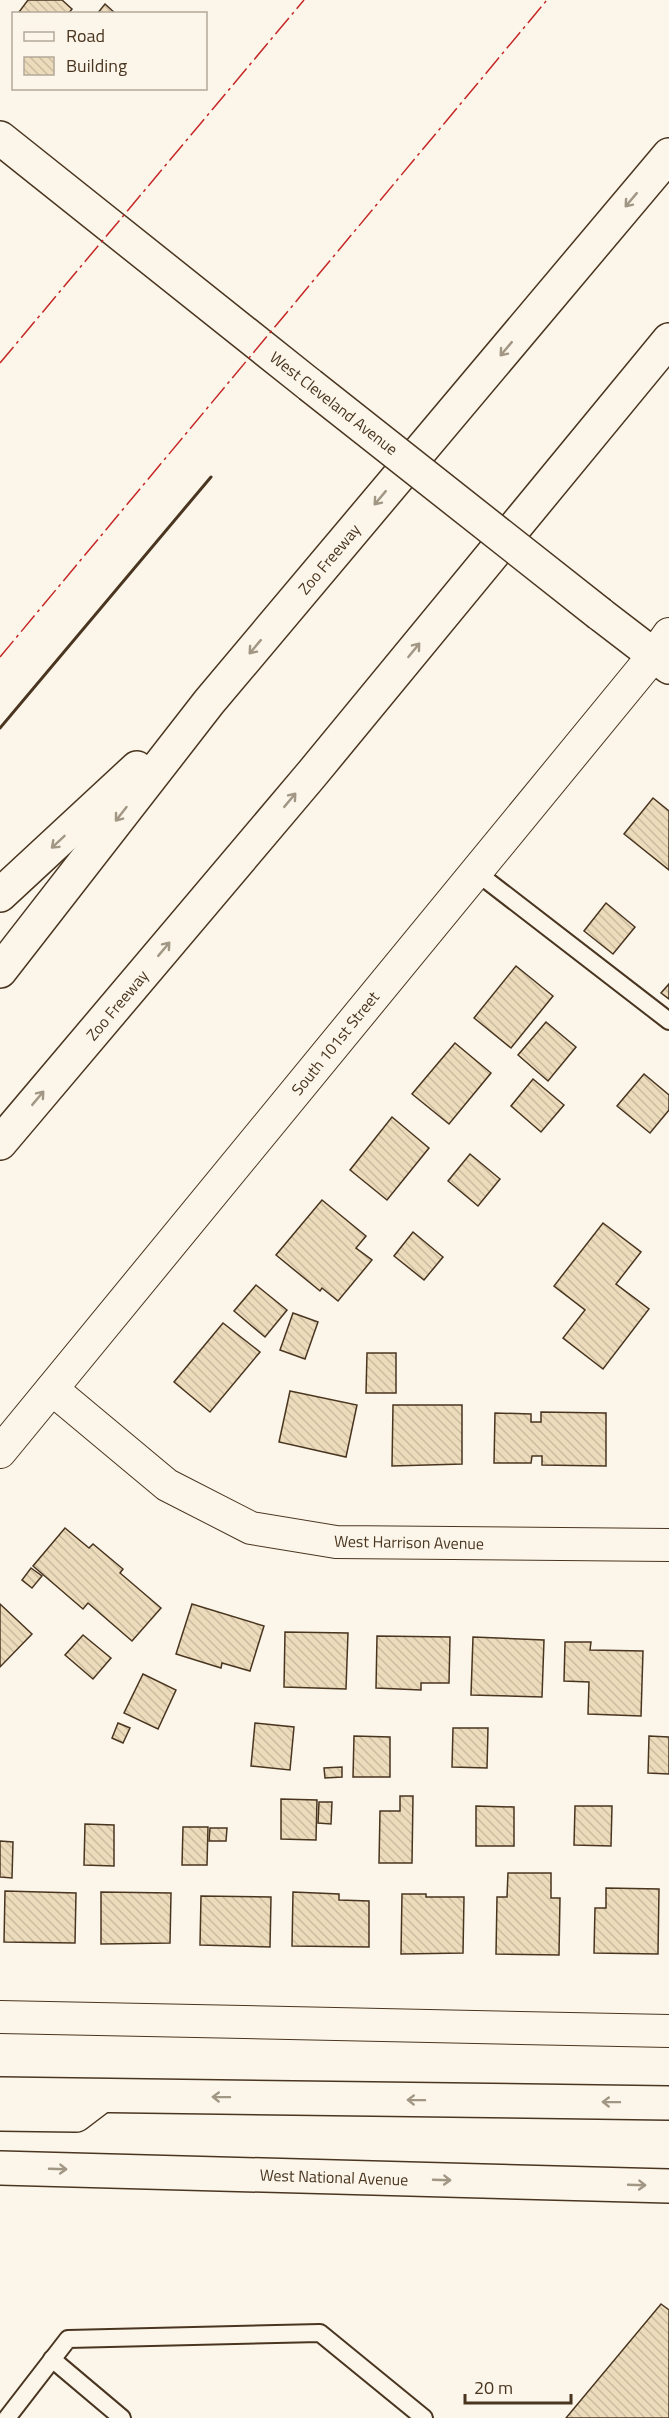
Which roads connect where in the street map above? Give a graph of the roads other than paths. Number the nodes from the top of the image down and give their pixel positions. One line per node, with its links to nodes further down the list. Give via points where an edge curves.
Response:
1 (0, 138): 4 (main road, West Cleveland Avenue, bridge, via 600,614)
2 (669, 155): 5 (main road, Zoo Freeway, one-way to 5)
3 (669, 340): 10 (main road, Zoo Freeway, one-way to 3)
4 (664, 652): 6 (street, South 101st Street)
5 (209, 702): 7 (main road, one-way to 7); 8 (main road, Zoo Freeway, one-way to 8)
6 (476, 872): 9 (lane); 11 (street, South 101st Street)
7 (0, 895)
8 (0, 971)
9 (669, 1022)
10 (0, 1143)
11 (52, 1389): 12 (street, South 101st Street); 13 (street, West Harrison Avenue, via 167,1485 251,1528 336,1542)
12 (0, 1452)
13 (669, 1545)
14 (0, 2017): 15 (street)
15 (669, 2031)
16 (0, 2094): 17 (main road)
17 (101, 2096): 18 (main road, one-way to 17); 19 (main road, via 76,2115)
18 (669, 2103)
19 (0, 2114)
20 (0, 2168): 21 (main road, West National Avenue, one-way to 21)
21 (669, 2186)
22 (52, 2359): 23 (lane); 24 (lane); 25 (lane, via 68,2339 320,2333)
23 (7, 2418)
24 (122, 2418)
25 (424, 2418)

